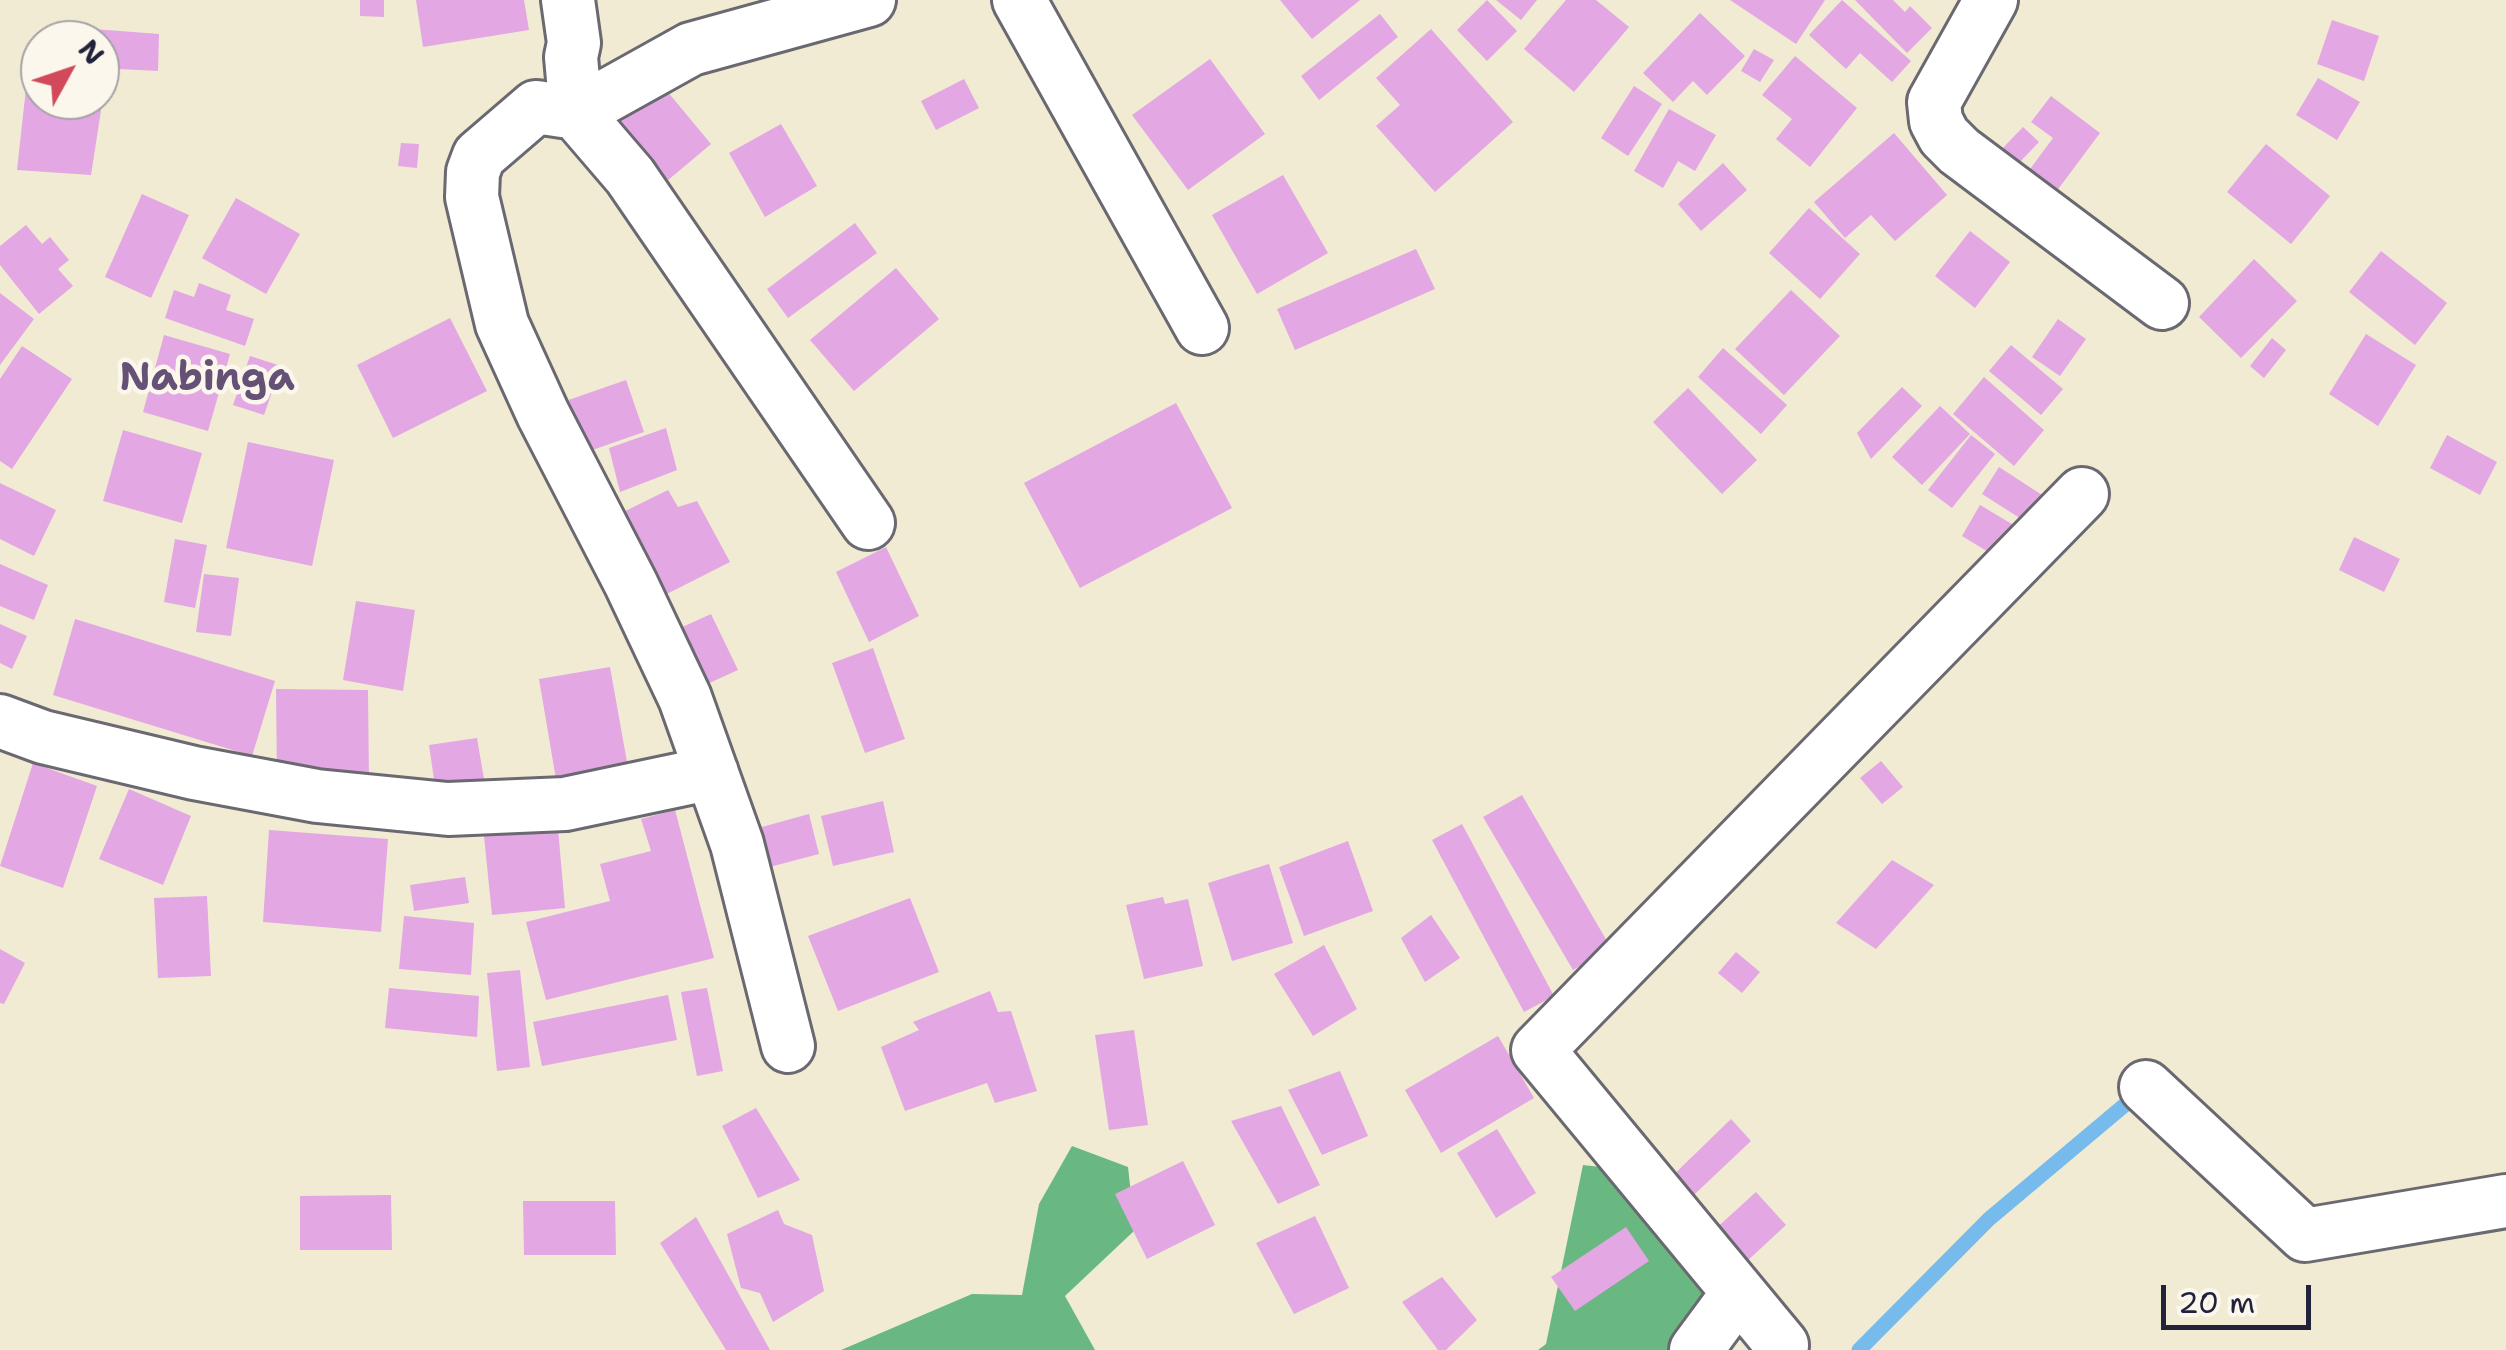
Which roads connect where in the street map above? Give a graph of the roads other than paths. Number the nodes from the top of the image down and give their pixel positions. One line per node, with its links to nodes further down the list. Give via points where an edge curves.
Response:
1 (568, 0): 5 (street)
2 (869, 0): 5 (street, via 692,48)
3 (1019, 0): 7 (street)
4 (1991, 0): 6 (street, via 1934,102 1944,136)
5 (576, 114): 9 (street, via 630,176); 11 (street, via 536,108 508,130 480,156 472,197 502,324 686,698)
6 (2162, 303)
7 (1202, 328)
8 (2082, 494): 15 (street, via 1538,1050)
9 (868, 523)
10 (0, 721): 11 (street, via 43,738 212,776 317,796 448,809 565,804)
11 (712, 773): 12 (street, via 737,844)
12 (788, 1046)
13 (2146, 1087): 14 (street, via 2305,1235)
14 (2506, 1202)
15 (1738, 1293): 16 (street); 17 (street)
16 (1782, 1345)
17 (1696, 1350)

